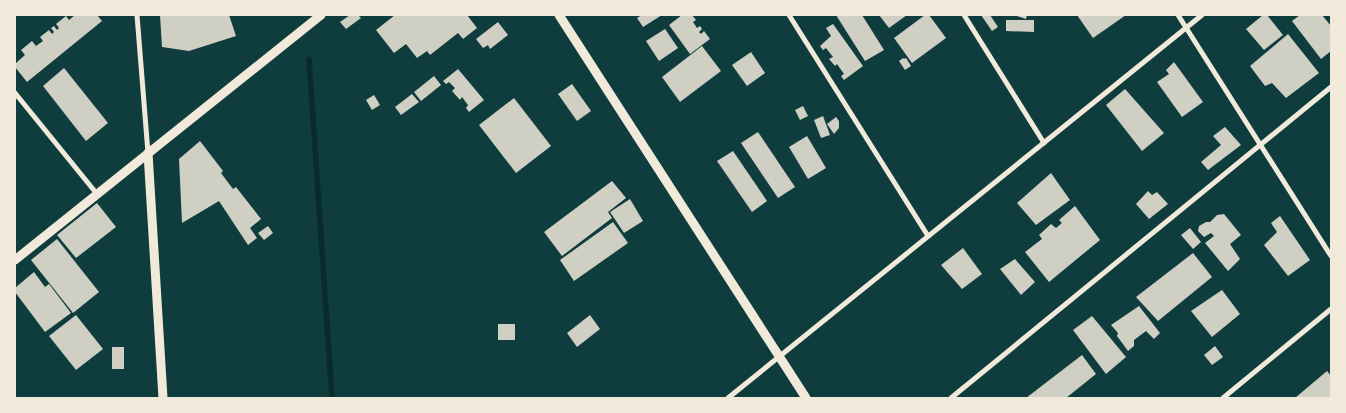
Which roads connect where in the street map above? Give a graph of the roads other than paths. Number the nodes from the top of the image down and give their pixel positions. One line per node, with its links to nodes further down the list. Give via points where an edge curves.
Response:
1 (137, 15): 13 (street)
2 (321, 15): 13 (street)
3 (559, 15): 19 (street)
4 (789, 15): 15 (street)
5 (964, 15): 11 (street)
6 (1178, 15): 8 (street)
7 (1202, 15): 8 (street)
8 (1186, 28): 11 (street); 12 (street)
9 (1331, 87): 12 (street)
10 (15, 93): 14 (street)
11 (1044, 143): 15 (street)
12 (1261, 144): 16 (street); 23 (street)
13 (148, 153): 14 (street); 20 (street)
14 (97, 194): 17 (street)
15 (928, 236): 19 (street)
16 (1331, 256)
17 (15, 260)
18 (1331, 309): 24 (street)
19 (779, 357): 21 (street); 22 (street)
20 (163, 398)
21 (728, 398)
22 (806, 398)
23 (951, 398)
24 (1223, 398)

